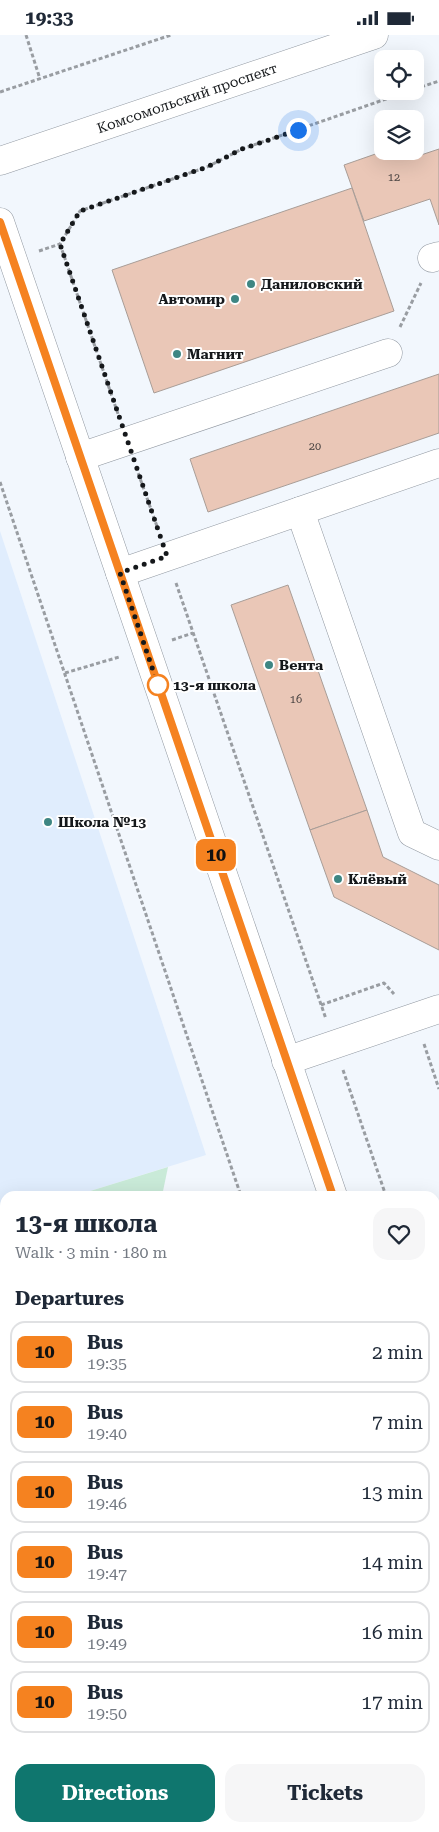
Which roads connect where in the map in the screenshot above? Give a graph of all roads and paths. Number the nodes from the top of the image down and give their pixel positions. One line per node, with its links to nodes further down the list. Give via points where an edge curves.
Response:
1 (26, 35): 4 (path)
2 (171, 35): 4 (path)
3 (374, 35): 9 (street, Комсомольский проспект)
4 (40, 79): 7 (path)
5 (439, 81): 6 (path)
6 (424, 86)
7 (0, 92)
8 (383, 100): 13 (path, via 242,149 207,167 80,211 60,244)
9 (0, 161)
10 (0, 222): 14 (street)
11 (436, 257): 12 (path)
12 (388, 353): 13 (street)
13 (128, 442): 14 (street); 18 (path)
14 (80, 457): 19 (street)
15 (439, 463): 17 (street)
16 (0, 482): 27 (path)
17 (300, 511): 18 (street); 20 (street, via 412,833)
18 (167, 556): 19 (street); 22 (path)
19 (120, 573): 25 (street)
20 (439, 846)
21 (384, 983): 22 (path)
22 (321, 1005): 24 (path)
23 (427, 1013): 24 (street); 26 (path)
24 (334, 1045): 25 (street); 29 (path)
25 (286, 1061): 28 (street)
26 (439, 1089)
27 (239, 1191)
28 (330, 1191)
29 (384, 1191)

